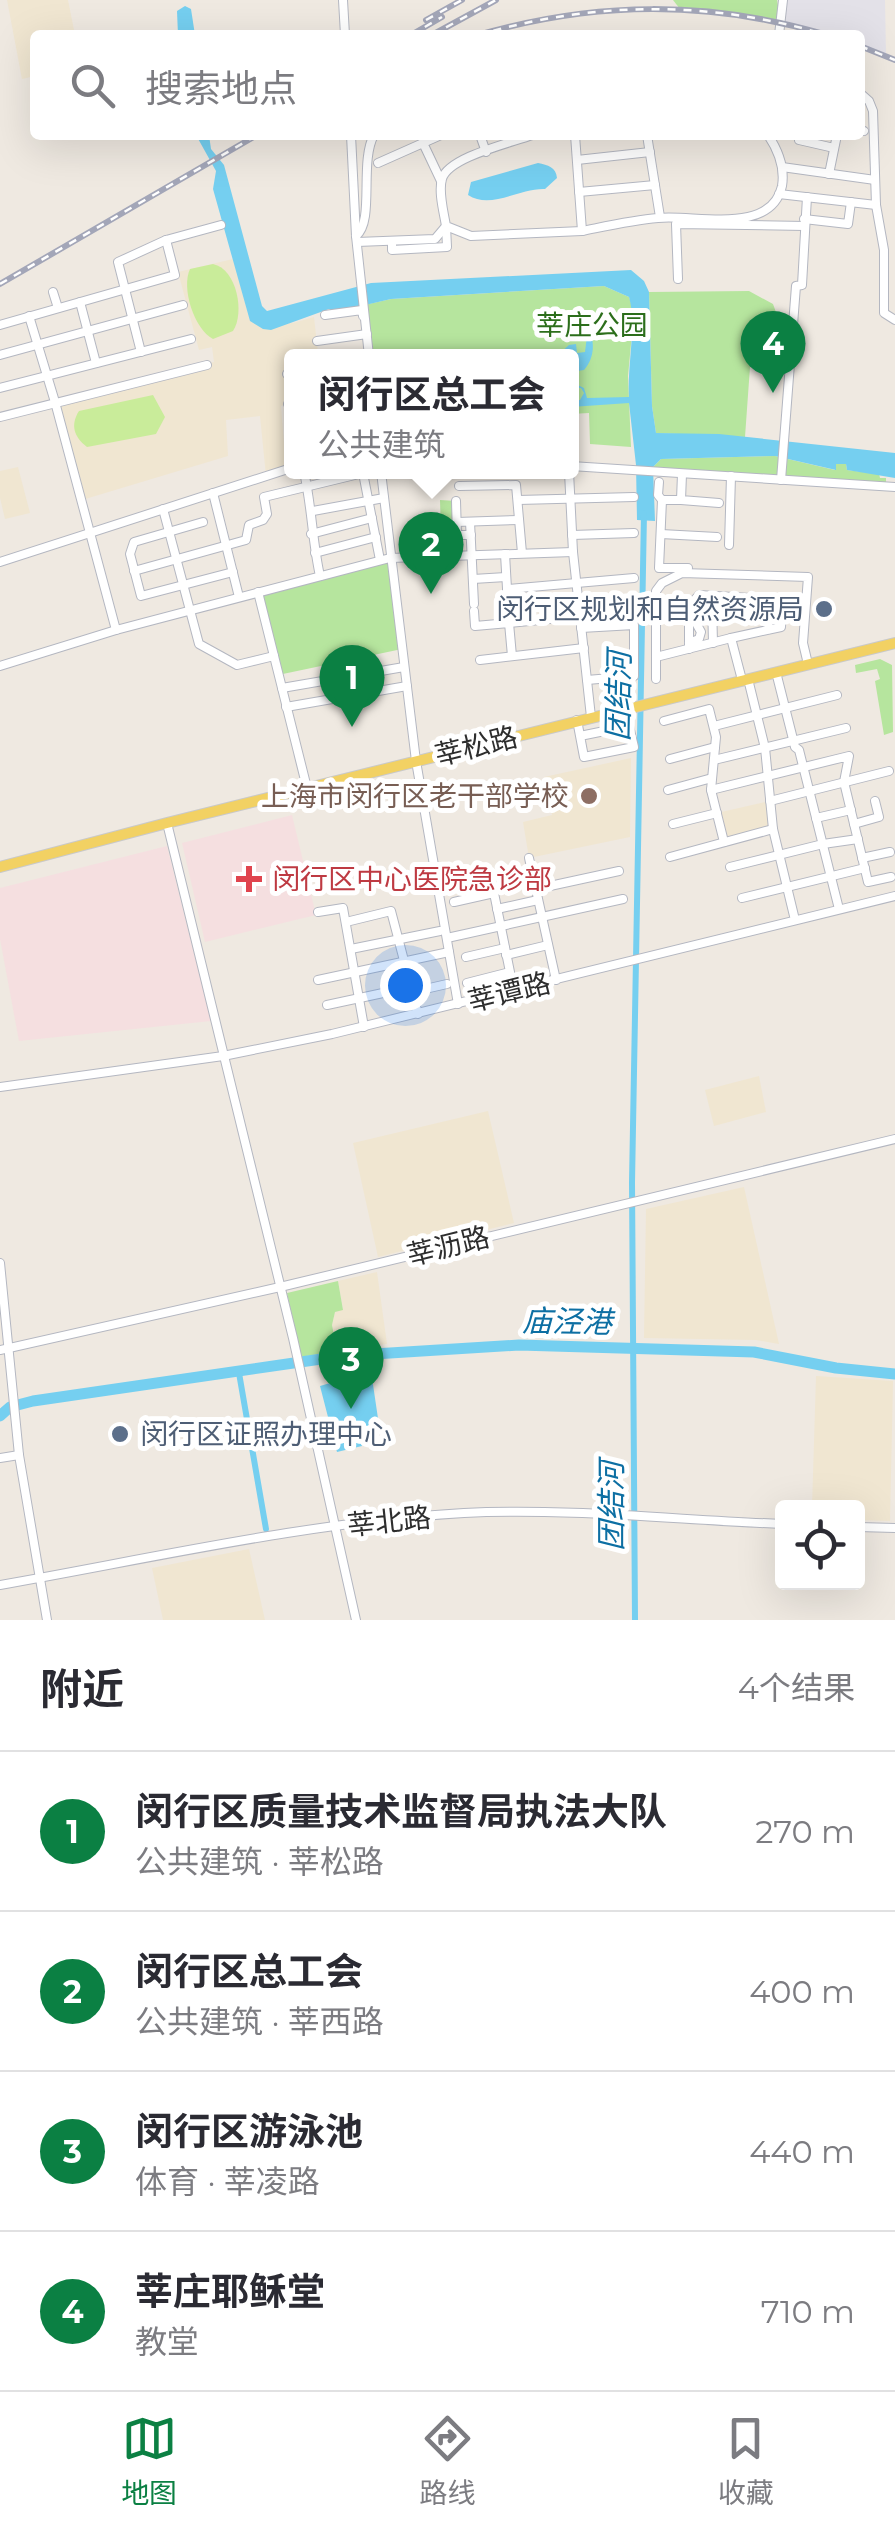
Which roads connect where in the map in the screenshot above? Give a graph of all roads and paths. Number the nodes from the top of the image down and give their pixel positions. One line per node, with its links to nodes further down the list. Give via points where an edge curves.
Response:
1 (343, 0): 3 (street)
2 (783, 0): 4 (street)
3 (344, 30)
4 (780, 30)
5 (865, 97): 24 (street, via 873,111)
6 (350, 140): 37 (street)
7 (372, 140): 37 (street, via 366,224)
8 (428, 140): 16 (street)
9 (482, 140): 18 (street)
10 (518, 140): 18 (street)
11 (575, 140): 20 (street)
12 (648, 140): 19 (street)
13 (770, 140): 22 (street)
14 (798, 140): 17 (street)
15 (836, 140): 17 (street)
16 (423, 142): 21 (street); 25 (street)
17 (834, 148): 23 (street)
18 (486, 152): 25 (street, via 453,165)
19 (650, 152): 20 (street); 26 (street)
20 (577, 160): 27 (street)
21 (378, 163)
22 (782, 168): 23 (street); 28 (street)
23 (829, 174): 24 (street)
24 (875, 180): 31 (street)
25 (441, 181): 35 (street)
26 (655, 185): 27 (street); 32 (street)
27 (579, 192): 36 (street)
28 (779, 194): 29 (street); 32 (street, via 750,219)
29 (806, 198): 30 (street); 33 (street)
30 (851, 202): 31 (street); 33 (street, via 848,224)
31 (876, 204): 49 (street, via 884,314)
32 (660, 218): 36 (street)
33 (805, 223): 40 (street, via 676,224); 75 (street)
34 (221, 225): 38 (street)
35 (446, 226): 36 (street, via 472,236); 39 (street, via 435,239); 39 (street, via 447,247 392,250)
36 (582, 230)
37 (357, 239): 39 (street); 51 (street)
38 (166, 240): 41 (street, via 118,262); 41 (street, via 175,275)
39 (392, 241)
40 (678, 279)
41 (124, 289): 43 (street); 48 (street)
42 (53, 292): 45 (street)
43 (80, 302): 45 (street); 52 (street)
44 (183, 305): 48 (street)
45 (58, 308): 47 (street)
46 (325, 315): 51 (street, via 362,310)
47 (29, 316): 50 (street); 55 (street)
48 (132, 319): 52 (street); 57 (street)
49 (895, 320)
50 (0, 325)
51 (367, 329): 54 (street); 56 (street)
52 (88, 331): 55 (street); 59 (street)
53 (191, 339): 57 (street)
54 (317, 341)
55 (37, 345): 58 (street); 61 (street)
56 (369, 349)
57 (141, 352): 59 (street)
58 (0, 355)
59 (96, 364): 61 (street)
60 (207, 365): 63 (street)
61 (46, 376): 62 (street); 63 (street)
62 (0, 388)
63 (55, 402): 64 (street); 97 (street)
64 (0, 417)
65 (579, 469): 69 (street)
66 (284, 470): 79 (street)
67 (682, 474): 68 (street); 69 (street); 85 (street)
68 (731, 476): 75 (street); 106 (street)
69 (657, 477): 84 (street)
70 (306, 479): 76 (street)
71 (340, 479): 76 (street)
72 (364, 479): 86 (street)
73 (382, 479): 81 (street)
74 (570, 479): 82 (street)
75 (781, 480): 78 (street)
76 (307, 486): 90 (street); 105 (street, via 264,498 268,514 249,525 246,540)
77 (460, 486): 83 (street, via 516,485)
78 (895, 486)
79 (212, 493): 89 (street); 105 (street)
80 (634, 497): 82 (street)
81 (384, 498): 86 (street); 113 (street)
82 (570, 498): 83 (street); 102 (street)
83 (518, 500): 92 (street)
84 (662, 500): 85 (street); 100 (street)
85 (681, 500): 88 (street)
86 (368, 501): 90 (street); 91 (street)
87 (456, 501): 94 (street)
88 (719, 503)
89 (163, 509): 96 (street); 97 (street)
90 (312, 511): 98 (street)
91 (372, 518): 98 (street); 103 (street)
92 (519, 520): 95 (street); 110 (street)
93 (203, 522): 96 (street)
94 (457, 522): 95 (street); 101 (street, via 457,535)
95 (470, 522): 101 (street)
96 (169, 532): 112 (street); 115 (street, via 134,542)
97 (90, 533): 114 (street); 138 (street)
98 (310, 534): 108 (street)
99 (634, 534): 102 (street)
100 (661, 534): 104 (street); 117 (street, via 659,568)
101 (471, 535): 111 (street)
102 (572, 535): 107 (street)
103 (376, 537): 108 (street); 113 (street)
104 (717, 537)
105 (226, 545): 112 (street); 116 (street)
106 (729, 545)
107 (573, 552): 110 (street); 123 (street)
108 (315, 553): 118 (street)
109 (505, 554): 110 (street); 111 (street); 120 (street)
110 (522, 554)
111 (472, 555): 113 (street); 122 (street)
112 (177, 558): 115 (street); 124 (street)
113 (385, 559): 118 (street); 150 (street)
114 (0, 562)
115 (134, 570): 124 (street, via 141,596)
116 (233, 572): 124 (street); 128 (street)
117 (718, 572): 119 (street); 127 (street); 146 (street, via 682,573 662,582 656,592)
118 (320, 576): 126 (street)
119 (766, 576): 129 (street); 131 (street, via 808,578)
120 (506, 577): 122 (street); 125 (street)
121 (634, 578): 123 (street)
122 (473, 579): 135 (street, via 474,626)
123 (576, 584): 125 (street); 134 (street)
124 (184, 585): 133 (street)
125 (507, 589): 135 (street)
126 (258, 592): 128 (street); 144 (street)
127 (716, 596): 129 (street); 132 (street); 142 (street, via 691,601)
128 (239, 597): 133 (street)
129 (766, 600): 130 (street)
130 (783, 600): 131 (street); 137 (street, via 781,627)
131 (806, 602): 148 (street)
132 (712, 606): 137 (street, via 740,617 764,615); 141 (street); 142 (street, via 696,616 701,632)
133 (191, 610): 138 (street); 144 (street, via 199,644 238,665)
134 (580, 616): 135 (street); 136 (street)
135 (509, 623): 145 (street)
136 (581, 628): 143 (street); 156 (street, via 634,625 634,676)
137 (770, 629): 139 (street)
138 (116, 630): 149 (street)
139 (731, 638): 141 (street); 154 (street)
140 (895, 642): 148 (main road, 莘松路)
141 (713, 643): 142 (street)
142 (689, 646): 146 (street)
143 (584, 648): 145 (street); 156 (street)
144 (274, 656): 158 (street)
145 (512, 656): 147 (street)
146 (656, 657): 153 (street)
147 (480, 660)
148 (808, 664): 151 (main road, 莘松路)
149 (0, 666)
150 (404, 667): 152 (street); 157 (street)
151 (776, 672): 154 (main road, 莘松路); 163 (street)
152 (368, 673): 155 (street); 159 (street)
153 (656, 678)
154 (745, 679): 164 (street); 165 (main road, 莘松路)
155 (331, 680): 158 (street); 161 (street)
156 (587, 680): 165 (street)
157 (406, 686): 159 (street); 176 (street)
158 (282, 688): 162 (street)
159 (371, 692): 161 (street)
160 (837, 695): 163 (street)
161 (334, 698): 162 (street)
162 (286, 707): 182 (street)
163 (785, 708): 164 (street); 171 (street)
164 (757, 715): 168 (street); 173 (street)
165 (591, 717): 166 (main road, 莘松路)
166 (577, 720): 170 (street); 176 (main road, 莘松路)
167 (664, 720): 168 (street, via 710,709)
168 (714, 726): 172 (street)
169 (846, 728): 171 (street)
170 (580, 736): 170 (street, via 584,757 634,747 630,726)
171 (794, 741): 173 (street); 177 (street)
172 (715, 748): 174 (street); 175 (street)
173 (765, 748): 175 (street); 179 (street)
174 (670, 758)
175 (714, 760): 180 (street)
176 (416, 761): 182 (main road, 莘松路); 222 (street)
177 (804, 768): 179 (street); 181 (street, via 849,756); 185 (street)
178 (889, 771): 181 (street)
179 (768, 776): 184 (street); 186 (street)
180 (712, 778): 183 (street); 184 (street)
181 (844, 782): 185 (street); 188 (street)
182 (306, 788): 191 (main road, 莘松路)
183 (668, 790)
184 (712, 790): 189 (street)
185 (810, 791): 186 (street); 190 (street)
186 (770, 801): 194 (street)
187 (875, 801): 193 (street, via 879,818)
188 (851, 810): 190 (street); 193 (street)
189 (717, 813): 192 (street); 196 (street)
190 (816, 818): 197 (street)
191 (167, 822): 203 (main road, 莘松路); 241 (street)
192 (673, 824)
193 (854, 824): 195 (street)
194 (773, 830): 196 (street); 199 (street)
195 (858, 840): 197 (street); 202 (street)
196 (724, 842): 200 (street)
197 (823, 844): 199 (street); 206 (street)
198 (890, 852): 202 (street)
199 (779, 855): 204 (street); 208 (street)
200 (670, 856)
201 (529, 858): 209 (street)
202 (864, 863): 206 (street); 207 (street, via 868,882)
203 (0, 867)
204 (730, 867)
205 (619, 871): 209 (street)
206 (831, 876): 208 (street); 215 (street)
207 (891, 876)
208 (787, 887): 211 (street); 219 (street)
209 (536, 889): 213 (street)
210 (895, 896): 215 (street, 莘谭路)
211 (742, 898)
212 (624, 899): 218 (street)
213 (538, 900): 216 (street); 218 (street)
214 (454, 902): 216 (street, via 494,893)
215 (839, 909): 219 (street, 莘谭路)
216 (497, 910): 221 (street)
217 (318, 912): 220 (street, via 343,908)
218 (542, 917): 221 (street); 224 (street)
219 (795, 920): 232 (street, 莘谭路)
220 (346, 922): 223 (street, via 390,911); 225 (street)
221 (500, 926): 222 (street); 226 (street)
222 (443, 935): 223 (street); 227 (street)
223 (398, 940): 225 (street); 229 (street)
224 (548, 945): 226 (street); 232 (street)
225 (350, 949): 230 (street)
226 (506, 951): 228 (street); 233 (street, via 510,972)
227 (449, 952): 229 (street); 237 (street)
228 (466, 958)
229 (404, 962): 230 (street); 235 (street)
230 (354, 972): 231 (street); 236 (street)
231 (318, 980)
232 (556, 980): 237 (street, 莘谭路)
233 (467, 983)
234 (448, 984): 235 (street)
235 (411, 990): 236 (street); 239 (street)
236 (359, 998): 238 (street); 240 (street)
237 (458, 1004): 239 (street, 莘谭路)
238 (327, 1005)
239 (418, 1014): 240 (street, 莘谭路)
240 (364, 1027): 241 (street, 莘谭路)
241 (224, 1056): 242 (street, 莘谭路); 245 (street)
242 (0, 1087)
243 (895, 1138): 245 (street, 莘沥路)
244 (0, 1263): 246 (street)
245 (280, 1287): 246 (street, 莘沥路); 250 (street)
246 (3, 1349): 247 (street)
247 (19, 1455): 248 (street); 253 (street)
248 (0, 1458)
249 (775, 1524): 250 (street, 莘北路, via 469,1513)
250 (335, 1527): 253 (street, 莘北路); 256 (street)
251 (865, 1527): 252 (street)
252 (895, 1528)
253 (39, 1578): 254 (street, 莘北路); 255 (street)
254 (0, 1585)
255 (47, 1620)
256 (356, 1620)

